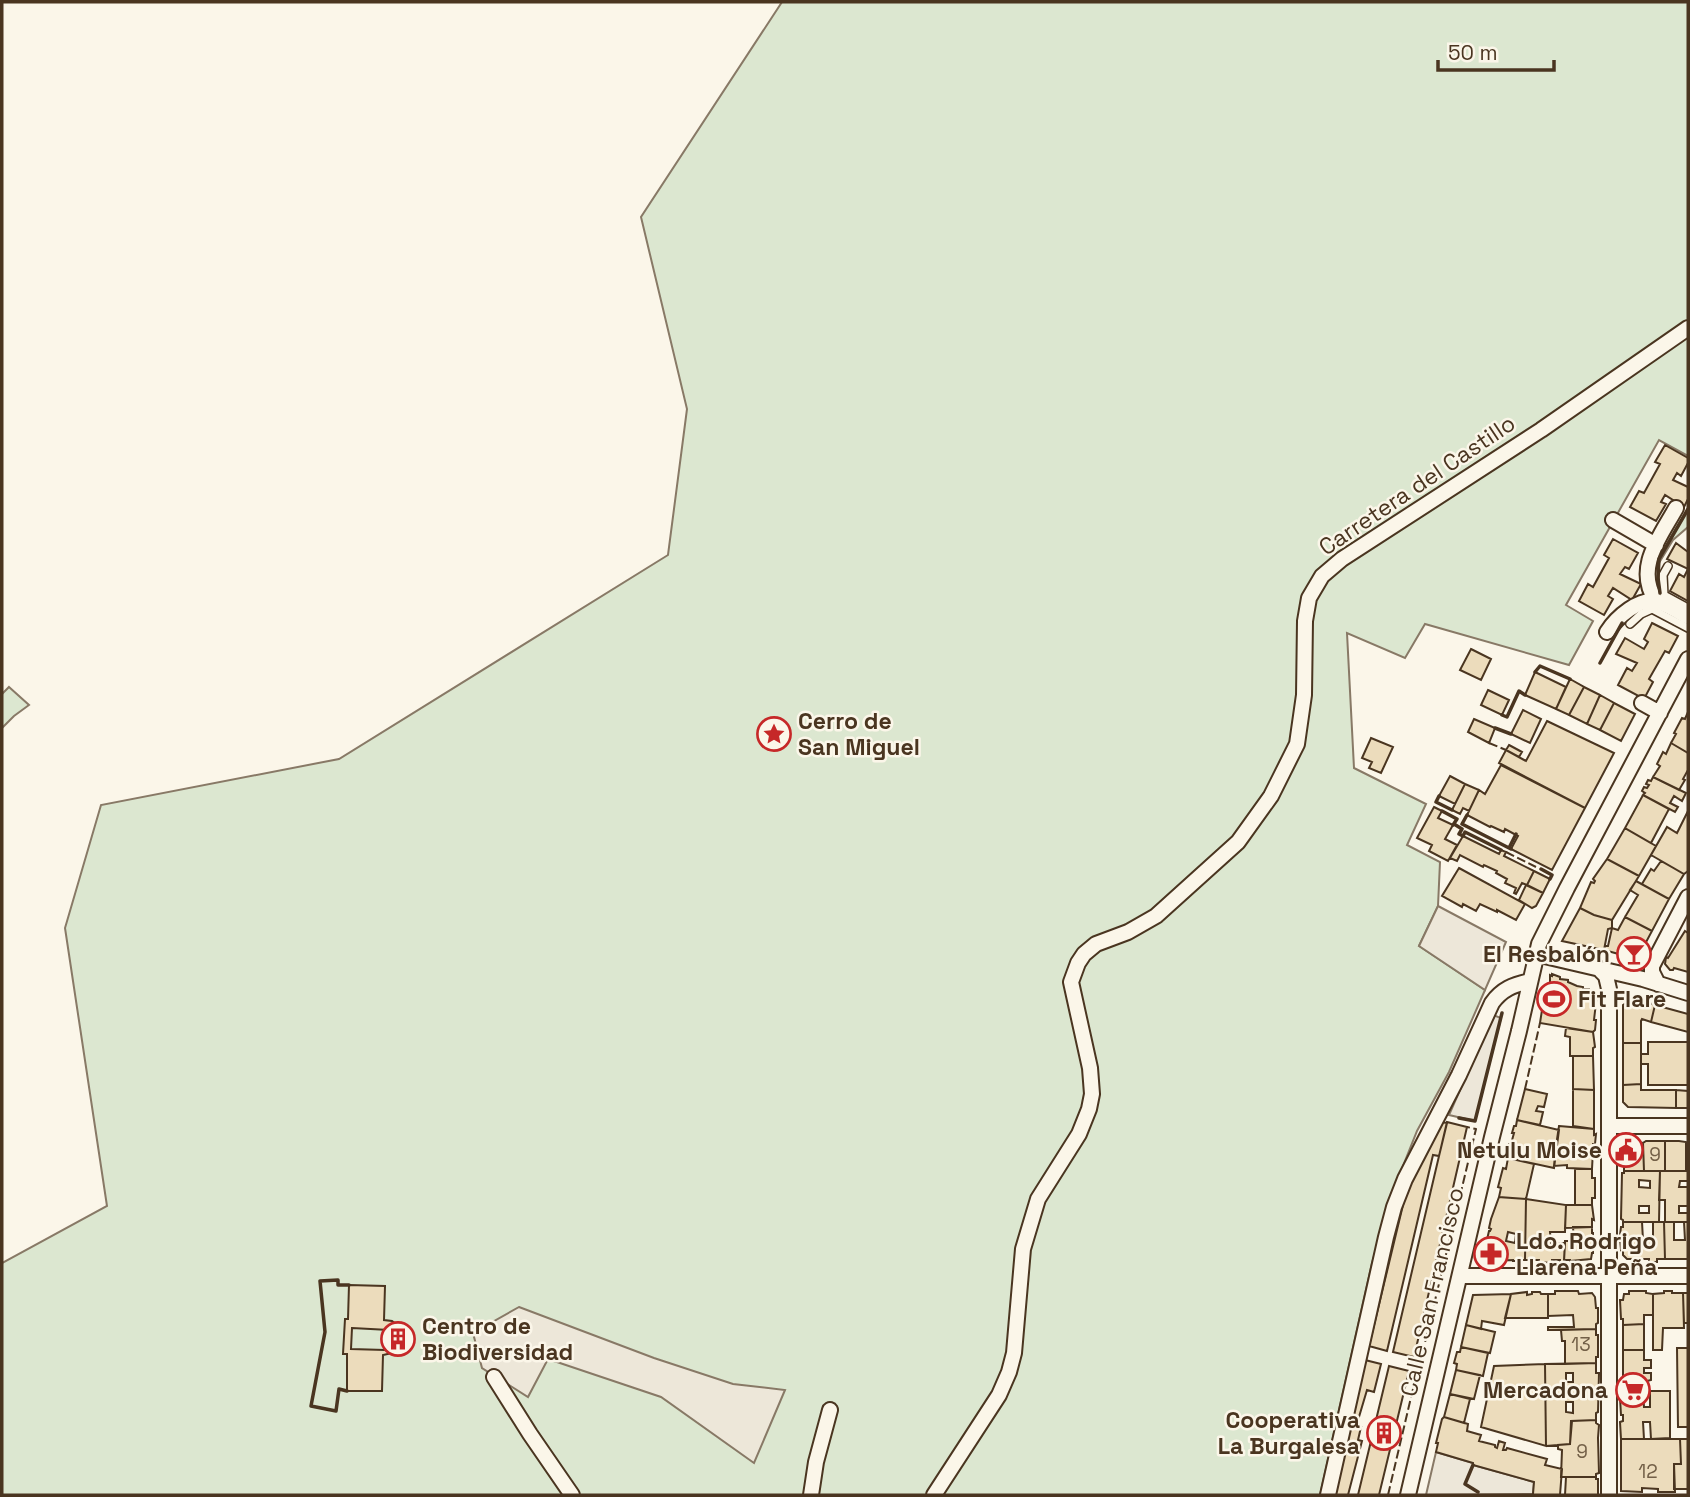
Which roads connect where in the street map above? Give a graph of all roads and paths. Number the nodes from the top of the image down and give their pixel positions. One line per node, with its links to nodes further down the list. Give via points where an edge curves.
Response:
1 (1688, 328): 30 (street, Carretera del Castillo, via 1322,576 1309,598 1305,621 1304,695 1297,744 1271,796 1238,842 1156,916 1096,944 1078,963 1071,982 1090,1068 1093,1094 1089,1109 1079,1135 1038,1199 1023,1249 1009,1372)
2 (1676, 508): 4 (street)
3 (1613, 520): 4 (street)
4 (1656, 545): 6 (street, via 1649,558 1647,581)
5 (1668, 566): 7 (lane, via 1663,575 1664,595)
6 (1656, 601): 8 (street); 11 (street, via 1635,606)
7 (1688, 608)
8 (1688, 617)
9 (1630, 624): 10 (lane, via 1652,609)
10 (1688, 628)
11 (1607, 632)
12 (1688, 659): 14 (street, Calle San Francisco)
13 (1642, 703): 14 (street)
14 (1660, 713): 16 (street, Calle San Francisco)
15 (1688, 897): 19 (street, via 1652,966)
16 (1536, 954): 17 (street); 18 (street, Calle San Francisco)
17 (1601, 971): 19 (street); 21 (street, via 1609,989)
18 (1530, 981): 23 (street, Calle San Francisco); 31 (street, via 1507,987 1492,1003 1405,1179 1394,1207)
19 (1658, 984): 20 (street)
20 (1688, 993)
21 (1609, 1126): 22 (street); 24 (street)
22 (1688, 1126)
23 (1460, 1276): 24 (street); 32 (street, Calle San Francisco)
24 (1609, 1276): 25 (street); 33 (street)
25 (1688, 1276)
26 (494, 1377): 28 (street)
27 (830, 1410): 29 (street)
28 (572, 1495)
29 (811, 1495)
30 (934, 1495)
31 (1328, 1495)
32 (1408, 1495)
33 (1609, 1495)

